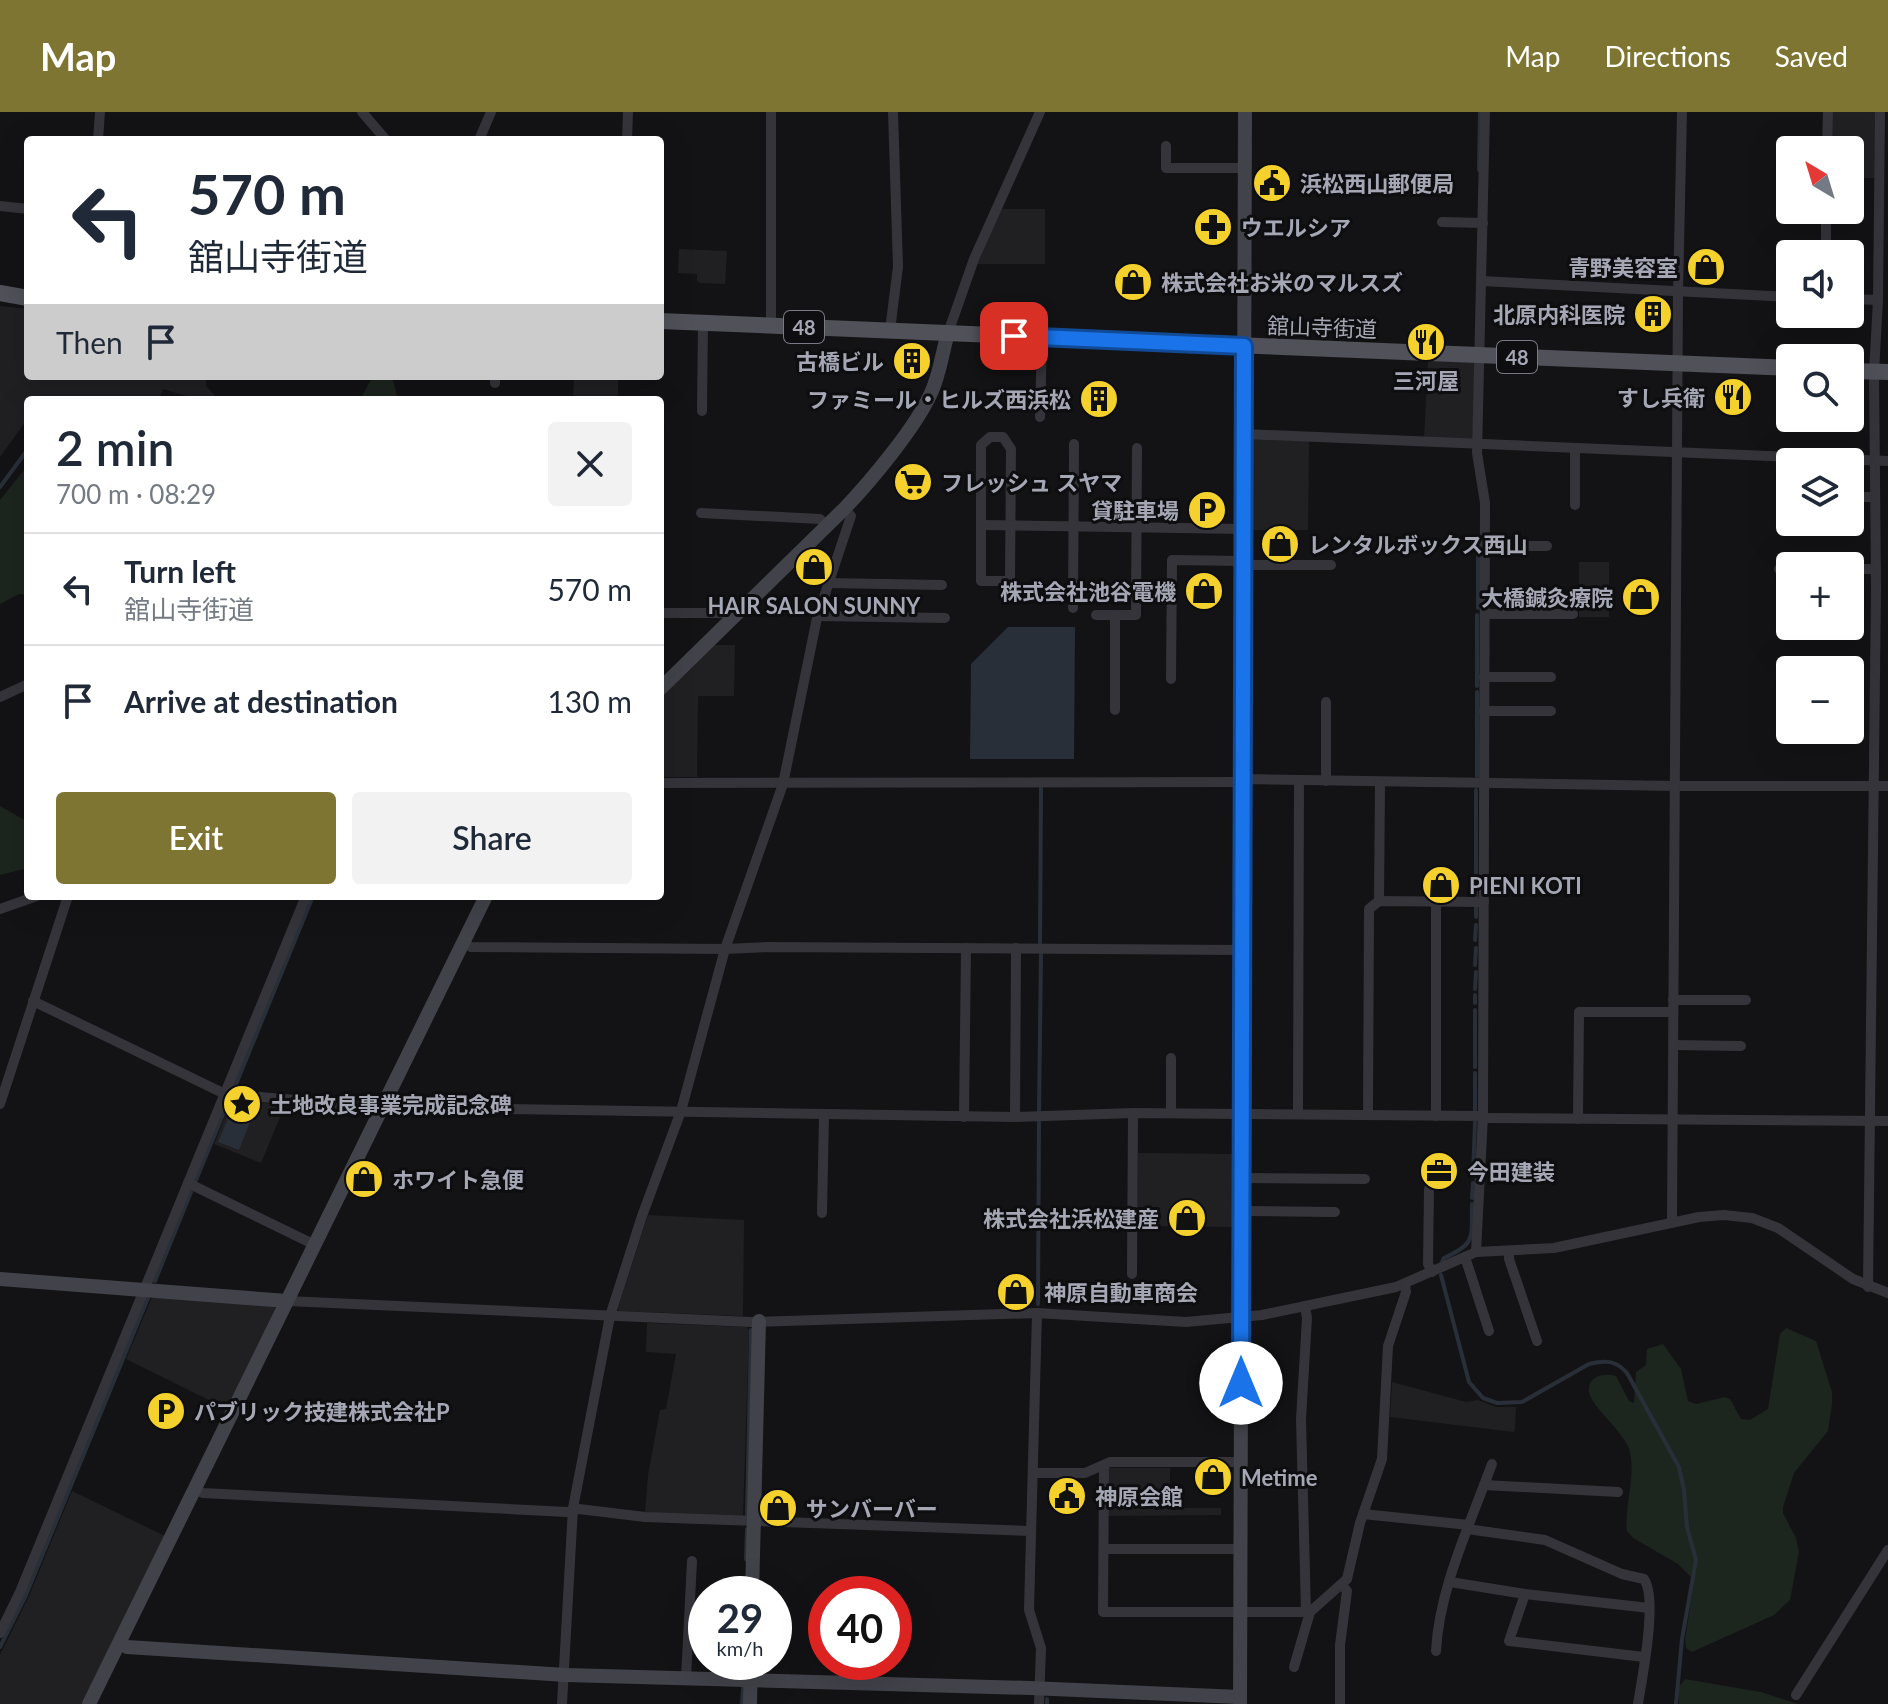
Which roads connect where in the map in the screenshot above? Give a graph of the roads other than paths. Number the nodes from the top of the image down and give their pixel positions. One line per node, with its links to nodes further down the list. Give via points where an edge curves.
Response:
1 (100, 112): 13 (street)
2 (362, 112): 14 (street)
3 (491, 112): 15 (street)
4 (628, 112): 16 (street)
5 (771, 112): 32 (street)
6 (893, 112): 33 (street, via 898,267)
7 (1040, 112): 34 (street, via 979,247)
8 (1245, 112): 19 (street)
9 (1485, 112): 23 (street)
10 (1682, 112): 25 (street)
11 (1828, 112): 17 (street)
12 (1880, 112): 29 (street)
13 (98, 136)
14 (383, 136)
15 (481, 136)
16 (627, 136)
17 (1827, 136)
18 (1166, 146): 19 (street, via 1166,168)
19 (1245, 168): 36 (street)
20 (0, 206): 21 (street)
21 (24, 209)
22 (1442, 222): 23 (street)
23 (1483, 223): 24 (street)
24 (1482, 281): 25 (street); 37 (street)
25 (1678, 292): 27 (street); 38 (street)
26 (0, 293): 28 (main road)
27 (1776, 296)
28 (24, 297)
29 (1881, 302): 40 (street)
30 (664, 321): 31 (main road, 舘山寺街道 / 48)
31 (703, 322): 32 (main road, 舘山寺街道 / 48); 41 (street)
32 (771, 325): 33 (main road, 舘山寺街道 / 48)
33 (890, 330): 34 (main road, 舘山寺街道 / 48)
34 (948, 333): 35 (main road, 舘山寺街道 / 48); 54 (street, via 926,403)
35 (1042, 337): 36 (main road, 舘山寺街道 / 48); 42 (street)
36 (1244, 346): 37 (main road, 舘山寺街道 / 48); 43 (street)
37 (1478, 355): 38 (main road, 舘山寺街道 / 48); 45 (street)
38 (1678, 363): 39 (main road, 舘山寺街道 / 48); 48 (street)
39 (1776, 367)
40 (1881, 372): 49 (street)
41 (702, 411)
42 (1040, 417)
43 (1244, 434): 45 (street); 61 (street)
44 (1074, 444): 59 (street)
45 (1477, 444): 47 (street); 62 (street)
46 (1137, 448): 60 (street)
47 (1575, 448): 48 (street); 53 (street)
48 (1677, 452): 49 (street); 96 (street)
49 (1875, 460): 50 (street); 52 (street)
50 (1888, 461)
51 (1864, 497): 52 (street)
52 (1875, 497): 67 (street)
53 (1575, 505)
54 (844, 509): 57 (street); 68 (street, via 851,516)
55 (701, 513): 57 (street, via 820,519)
56 (981, 525): 58 (street); 58 (street, via 981,581 1010,581); 58 (street, via 981,445 990,437 1003,437 1011,449)
57 (827, 526): 78 (street)
58 (1011, 526): 59 (street)
59 (1074, 527): 60 (street); 70 (street)
60 (1136, 528): 61 (street); 75 (street, via 1136,615)
61 (1244, 529): 64 (street)
62 (1485, 546): 63 (street); 72 (street)
63 (1547, 546)
64 (1244, 563): 65 (street); 81 (street, via 1172,560); 89 (street)
65 (1331, 565)
66 (1864, 569): 67 (street)
67 (1876, 569): 97 (street)
68 (828, 583): 69 (street); 76 (street)
69 (942, 585)
70 (1073, 608)
71 (664, 613): 78 (street, via 726,613)
72 (1485, 614): 73 (street); 79 (street)
73 (1573, 614)
74 (1096, 615): 75 (street)
75 (1115, 615): 86 (street)
76 (817, 616): 77 (street); 92 (street)
77 (945, 618)
78 (732, 619): 82 (street)
79 (1484, 677): 80 (street); 87 (street)
80 (1551, 677)
81 (1171, 679)
82 (664, 685)
83 (24, 686): 84 (street)
84 (0, 697)
85 (1326, 702): 91 (street)
86 (1115, 710)
87 (1484, 711): 88 (street); 95 (street)
88 (1551, 711)
89 (1243, 781): 90 (street); 92 (street); 111 (street)
90 (1299, 781): 91 (street); 126 (street)
91 (1326, 781): 93 (street)
92 (783, 782): 94 (street); 110 (street)
93 (1380, 782): 95 (street); 103 (street)
94 (664, 783)
95 (1484, 783): 96 (street); 105 (street)
96 (1675, 786): 97 (street); 112 (street)
97 (1872, 786): 98 (street); 135 (street)
98 (1888, 786)
99 (26, 900): 106 (street)
100 (67, 900): 114 (street)
101 (304, 900): 119 (street)
102 (484, 900): 107 (street)
103 (1379, 901): 104 (street); 128 (street, via 1369,909)
104 (1436, 901): 105 (street); 129 (street)
105 (1484, 902): 132 (street)
106 (0, 909)
107 (463, 943): 110 (street); 121 (street)
108 (966, 948): 109 (street); 110 (street); 130 (street)
109 (1016, 948): 111 (street); 131 (street)
110 (725, 949): 122 (street)
111 (1242, 950): 125 (street)
112 (1673, 1000): 113 (street); 115 (street)
113 (1746, 1000)
114 (33, 1001): 119 (street); 120 (street)
115 (1673, 1012): 116 (street); 133 (street, via 1579,1012)
116 (1673, 1045): 117 (street); 134 (street)
117 (1741, 1046)
118 (1171, 1058): 124 (street)
119 (225, 1094): 121 (street); 139 (street)
120 (1, 1096)
121 (382, 1107): 122 (street); 145 (street)
122 (681, 1111): 127 (street); 158 (street)
123 (1133, 1113): 124 (street); 131 (street); 149 (street)
124 (1171, 1113): 125 (street)
125 (1242, 1114): 126 (street); 137 (street)
126 (1298, 1114): 128 (street)
127 (824, 1115): 130 (street); 143 (street)
128 (1368, 1115): 129 (street)
129 (1436, 1116): 132 (street)
130 (964, 1117): 131 (street)
131 (1015, 1117)
132 (1483, 1117): 133 (street); 147 (street)
133 (1578, 1119): 134 (street)
134 (1672, 1120): 135 (street); 144 (street)
135 (1870, 1121): 136 (street); 152 (street)
136 (1888, 1121)
137 (1242, 1178): 138 (street); 141 (street)
138 (1365, 1179)
139 (188, 1183): 145 (street); 153 (street)
140 (1429, 1189): 148 (street)
141 (1242, 1211): 142 (street); 159 (street)
142 (1335, 1212)
143 (822, 1213)
144 (1672, 1223): 146 (street, via 1567,1246); 152 (street, via 1724,1215 1765,1222)
145 (315, 1245): 155 (street)
146 (1509, 1251): 147 (street); 162 (street)
147 (1471, 1254): 148 (street); 161 (street)
148 (1432, 1272): 151 (street)
149 (1132, 1274)
150 (0, 1279): 153 (street)
151 (1405, 1284): 156 (street); 171 (street, via 1388,1346 1382,1459)
152 (1868, 1287): 154 (street)
153 (144, 1290): 155 (street); 186 (street)
154 (1888, 1293)
155 (287, 1301): 158 (street); 168 (street)
156 (1305, 1306): 159 (street); 185 (street, via 1301,1419)
157 (1037, 1313): 159 (street, via 1179,1322); 160 (street); 166 (street)
158 (610, 1316): 160 (street); 170 (street)
159 (1241, 1317): 163 (street)
160 (759, 1321): 172 (street)
161 (1489, 1331)
162 (1537, 1341)
163 (1241, 1462): 165 (street); 176 (street)
164 (1492, 1464): 167 (street)
165 (1104, 1465): 166 (street, via 1085,1473); 175 (street)
166 (1033, 1473): 174 (street)
167 (1484, 1485): 169 (street); 173 (street)
168 (195, 1489): 170 (street); 187 (street)
169 (1618, 1492)
170 (573, 1511): 172 (street); 191 (street)
171 (1363, 1514): 173 (street); 181 (street)
172 (754, 1522): 174 (street); 179 (street)
173 (1468, 1527): 180 (street); 183 (street, via 1545,1540 1640,1577 1648,1586)
174 (1031, 1531): 195 (street, via 1029,1610 1041,1648)
175 (1104, 1549): 176 (street); 184 (street, via 1103,1612)
176 (1240, 1549): 184 (street)
177 (1888, 1550): 194 (street)
178 (692, 1561): 192 (street)
179 (752, 1576)
180 (1450, 1582): 182 (street); 188 (street, via 1437,1624)
181 (1342, 1585): 185 (street); 200 (street, via 1347,1591)
182 (1525, 1594): 183 (street); 189 (street, via 1509,1641)
183 (1649, 1608): 189 (street)
184 (1240, 1612): 185 (street); 196 (street)
185 (1308, 1612): 190 (street)
186 (0, 1633)
187 (120, 1643): 191 (street); 197 (street)
188 (1436, 1651)
189 (1644, 1657): 201 (street)
190 (1294, 1667)
191 (566, 1675): 192 (street); 198 (street)
192 (686, 1678)
193 (750, 1680): 195 (street); 199 (street)
194 (1796, 1695)
195 (1040, 1697): 196 (street)
196 (1240, 1701)
197 (89, 1704)
198 (562, 1704)
199 (750, 1704)
200 (1340, 1704)
201 (1638, 1704)

